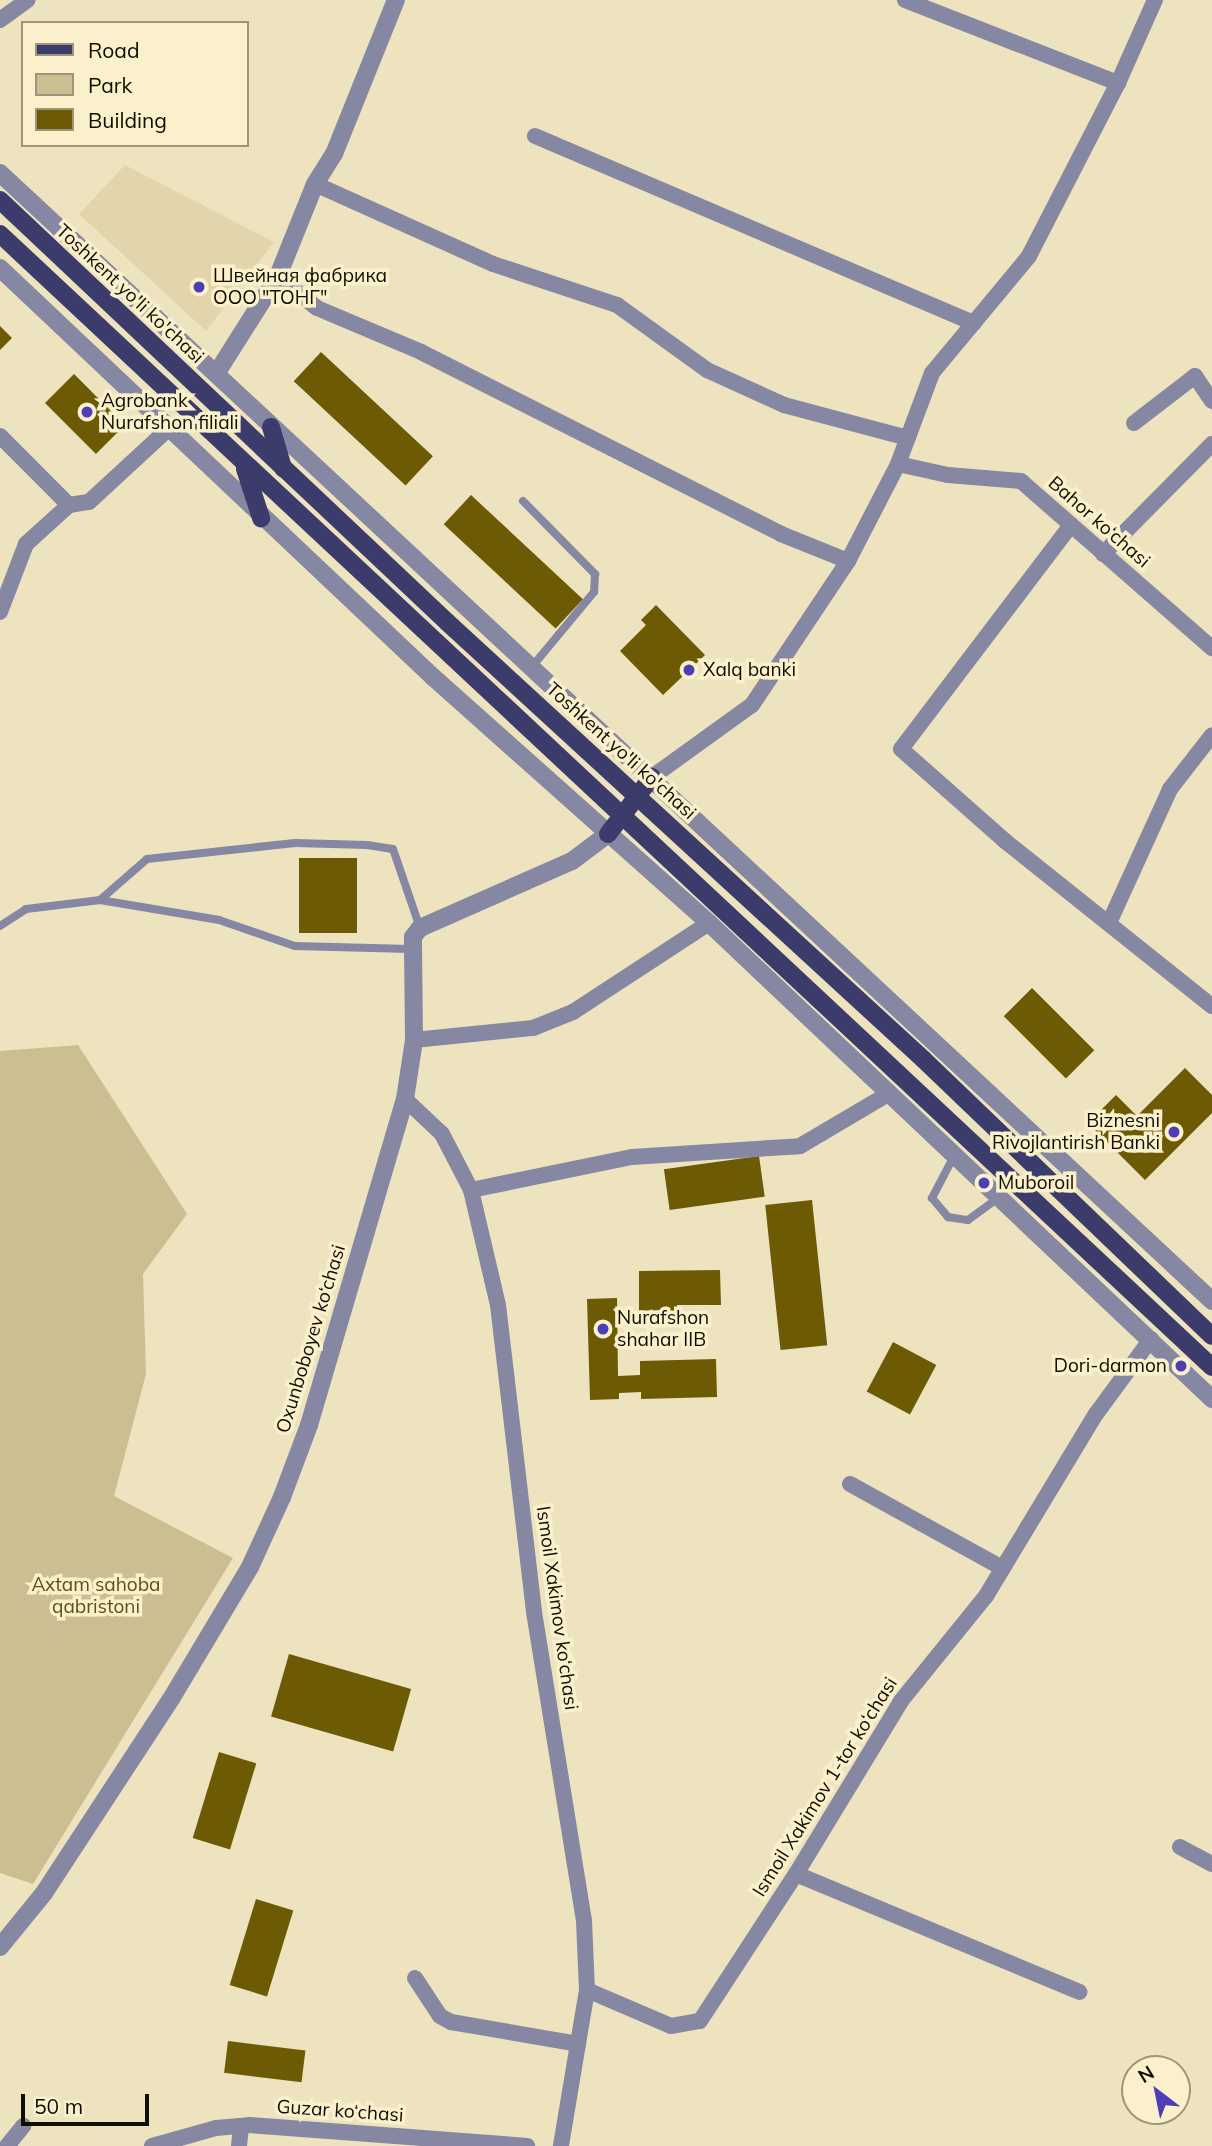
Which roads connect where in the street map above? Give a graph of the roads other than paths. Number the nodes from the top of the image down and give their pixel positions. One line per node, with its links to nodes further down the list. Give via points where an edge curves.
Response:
1 (28, 0): 5 (street)
2 (396, 0): 9 (street, via 334,155)
3 (905, 0): 6 (street)
4 (1155, 0): 6 (street)
5 (0, 20)
6 (1118, 83): 14 (street, via 1029,256)
7 (535, 136): 14 (street)
8 (0, 173): 15 (street)
9 (315, 184): 13 (street); 21 (street, via 493,264 618,305 707,370 784,405)
10 (0, 200): 25 (main road, Toshkent yo'li ko'chasi)
11 (0, 234): 24 (main road)
12 (0, 268): 19 (street)
13 (278, 276): 15 (street); 31 (street, via 317,308 421,352 781,534)
14 (974, 323): 21 (street, via 932,373)
15 (216, 374): 18 (street)
16 (1212, 401): 17 (street, via 1195,376)
17 (1134, 423)
18 (271, 427): 25 (main road); 34 (street)
19 (167, 430): 27 (street, via 89,502); 28 (street)
20 (0, 436): 27 (street)
21 (908, 438): 23 (street)
22 (1212, 444): 30 (street)
23 (898, 464): 29 (street, Bahor ko‘chasi, via 948,475 1021,481); 31 (street)
24 (244, 466): 28 (main road); 38 (main road)
25 (283, 467): 37 (main road, Toshkent yo'li ko'chasi)
26 (523, 501): 34 (lane, via 595,574 594,592)
27 (69, 505): 32 (street, via 26,544)
28 (261, 518): 39 (street)
29 (1070, 525): 30 (street, Bahor ko‘chasi); 42 (street, via 901,749)
30 (1103, 554): 33 (street, Bahor ko‘chasi)
31 (848, 561): 36 (street, via 751,705)
32 (0, 612)
33 (1212, 648)
34 (531, 668): 36 (street)
35 (1212, 735): 42 (street, via 1170,789)
36 (652, 777): 37 (main road); 48 (street)
37 (638, 795): 38 (main road); 49 (main road, Toshkent yo'li ko'chasi)
38 (622, 816): 39 (main road); 58 (main road)
39 (608, 834): 41 (street); 44 (street, via 572,861)
40 (100, 900): 43 (lane, via 26,908); 44 (lane, via 147,859 295,843 367,845 393,849); 45 (lane, via 219,919 295,946)
41 (709, 923): 47 (street, via 573,1012 533,1028); 50 (street)
42 (1109, 923): 46 (street)
43 (0, 926)
44 (420, 928): 45 (street, Oxunboboyev ko‘chasi)
45 (410, 949): 47 (street, Oxunboboyev ko‘chasi)
46 (1212, 1006)
47 (414, 1040): 51 (street, Oxunboboyev ko‘chasi)
48 (937, 1044): 49 (street); 55 (street)
49 (923, 1059): 56 (main road, Toshkent yo'li ko'chasi)
50 (890, 1093): 52 (street); 53 (street, via 800,1146 766,1144 632,1157)
51 (405, 1099): 53 (street, Ismoil Xakimov ko‘chasi, via 442,1134); 65 (street, Oxunboboyev ko‘chasi, via 309,1424 250,1567 171,1699 52,1881)
52 (955, 1154): 54 (street); 54 (lane, via 932,1198 948,1217 968,1220)
53 (471, 1190): 67 (street, Ismoil Xakimov ko‘chasi, via 499,1305 534,1612 584,1921)
54 (1000, 1197): 57 (street)
55 (1212, 1301)
56 (1212, 1336)
57 (1151, 1339): 59 (street); 61 (street, Ismoil Xakimov 1-tor ko‘chasi, via 1096,1414)
58 (1212, 1367)
59 (1212, 1399)
60 (850, 1484): 61 (street)
61 (1002, 1568): 64 (street, Ismoil Xakimov 1-tor ko‘chasi, via 986,1596 901,1701)
62 (1180, 1847): 63 (street)
63 (1212, 1864)
64 (796, 1874): 67 (street, Ismoil Xakimov 1-tor ko‘chasi, via 700,2021 671,2026); 68 (street)
65 (0, 1947)
66 (415, 1978): 69 (street, via 440,2016 451,2022)
67 (586, 1990): 69 (street, Ismoil Xakimov ko‘chasi)
68 (1079, 1992)
69 (578, 2043): 77 (street, Ismoil Xakimov ko‘chasi)
70 (23, 2126): 73 (street)
71 (241, 2126): 72 (street, Guzar ko‘chasi); 74 (street, Guzar ko‘chasi); 75 (street)
72 (323, 2138): 76 (street, Guzar ko‘chasi)
73 (7, 2146)
74 (152, 2146)
75 (239, 2146)
76 (527, 2146)
77 (561, 2146)

